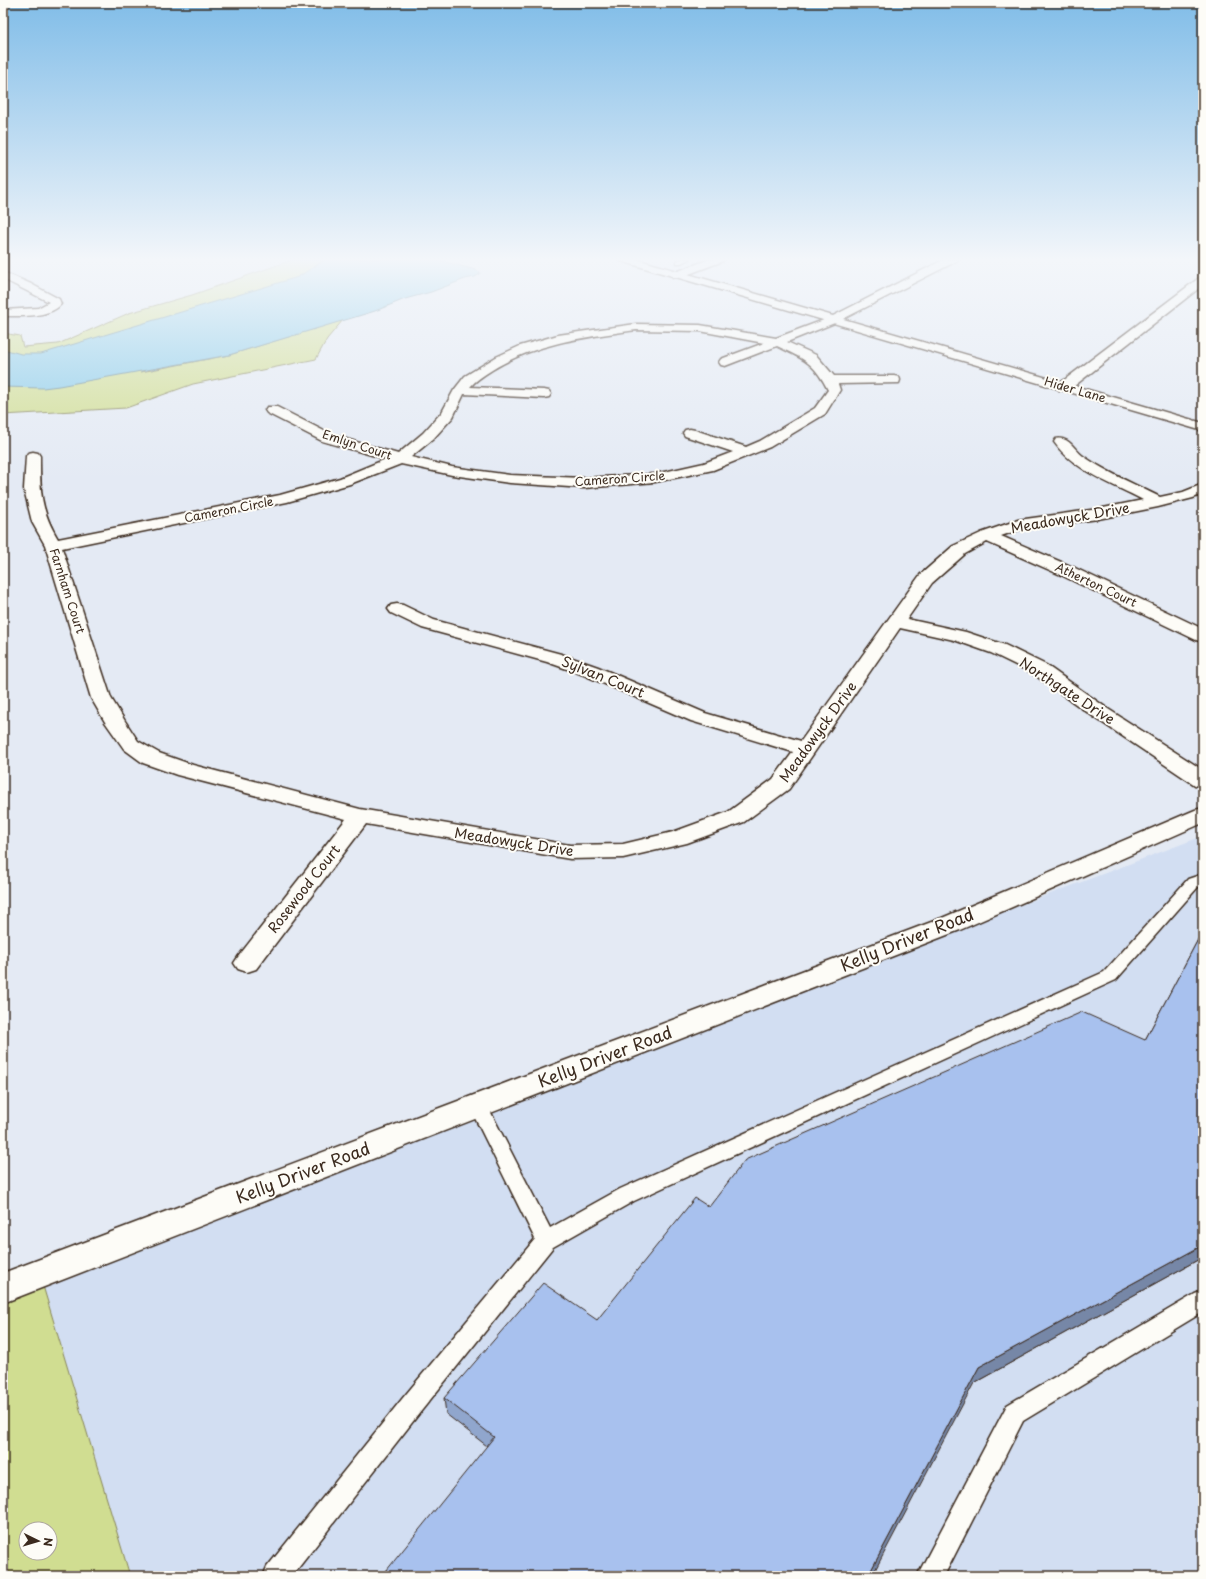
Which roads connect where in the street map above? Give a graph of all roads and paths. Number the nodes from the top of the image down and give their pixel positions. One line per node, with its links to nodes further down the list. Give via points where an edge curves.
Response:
1 (594, 333): 11 (street, Cameron Circle, via 558,339 524,349 476,375)
2 (726, 333): 6 (street, Cameron Circle)
3 (802, 333): 6 (street)
4 (878, 333): 10 (street, Hider Lane)
5 (1135, 333): 10 (street)
6 (778, 342): 7 (street); 8 (street, Cameron Circle, via 812,358)
7 (725, 362)
8 (829, 380): 9 (street); 17 (street, Cameron Circle, via 834,390 820,410 766,444)
9 (894, 380)
10 (1064, 387): 14 (street, Hider Lane)
11 (460, 390): 12 (street); 19 (street, Cameron Circle, via 448,414 428,436)
12 (544, 394)
13 (272, 410): 19 (street, Emlyn Court, via 327,438)
14 (1203, 426)
15 (690, 433): 17 (street)
16 (1061, 442): 21 (street, via 1071,454 1085,464)
17 (747, 452): 19 (street, Cameron Circle, via 708,467 655,478 584,483 510,479 452,471)
18 (32, 456): 23 (street, Farnham Court, via 32,489 40,522)
19 (400, 459): 23 (street, Cameron Circle, via 345,481 282,499)
20 (1203, 489): 21 (street, Meadowyck Drive, via 1188,496)
21 (1158, 502): 22 (street, Meadowyck Drive, via 1098,514 1018,525)
22 (987, 536): 25 (street, Meadowyck Drive, via 959,550 926,579); 26 (street, Atherton Court)
23 (53, 545): 27 (street, Farnham Court, via 101,698)
24 (397, 609): 28 (street, Sylvan Court, via 428,624 591,671 698,717)
25 (896, 622): 28 (street, Meadowyck Drive); 29 (street, Northgate Drive, via 959,636 998,649 1039,669)
26 (1203, 636)
27 (115, 722): 31 (street, Meadowyck Drive, via 131,744 151,758 185,770)
28 (807, 749): 31 (street, Meadowyck Drive, via 781,784 736,817 679,838 623,851 570,852)
29 (1203, 780)
30 (1203, 815): 34 (street, Kelly Driver Road, via 951,924)
31 (360, 816): 33 (street, Rosewood Court)
32 (1203, 879): 35 (lane, via 1193,883 1110,976 627,1195)
33 (247, 963)
34 (478, 1106): 35 (lane); 36 (street, Kelly Driver Road)
35 (546, 1240): 38 (lane, via 410,1406)
36 (3, 1288)
37 (1203, 1301): 39 (lane, via 1015,1413)
38 (276, 1576)
39 (930, 1576)

